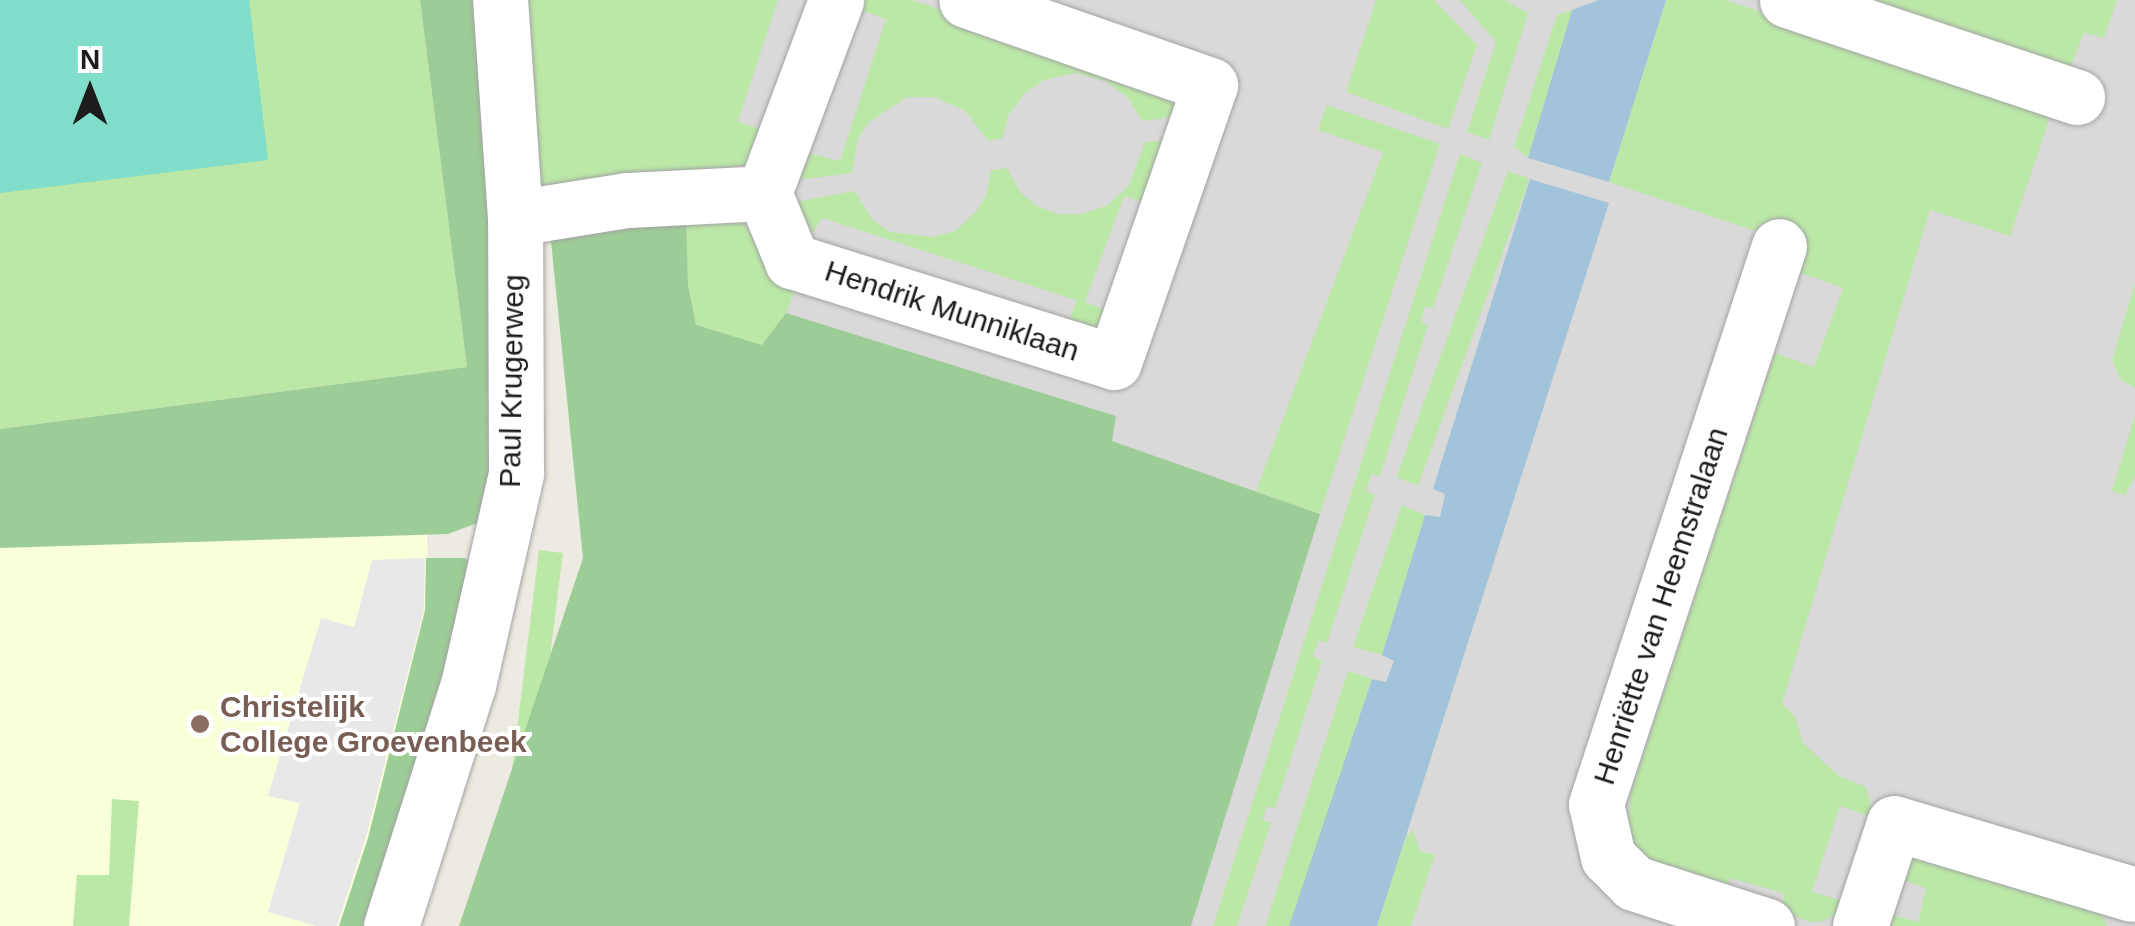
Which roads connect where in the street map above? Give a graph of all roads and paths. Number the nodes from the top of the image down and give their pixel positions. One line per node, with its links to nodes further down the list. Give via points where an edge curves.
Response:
1 (500, 0): 7 (street, Paul Krugerweg)
2 (836, 0): 6 (street)
3 (966, 0): 6 (street, Hendrik Munniklaan, via 1210,85 1114,362 792,261)
4 (1788, 0): 5 (street)
5 (2077, 98)
6 (764, 193): 7 (street, via 628,200)
7 (515, 218): 10 (street, Paul Krugerweg, via 516,472 468,684)
8 (1779, 246): 11 (street, Henriëtte van Heemstralaan, via 1596,804 1608,856 1634,883)
9 (2129, 901): 12 (street, via 1894,823)
10 (391, 926)
11 (1767, 926)
12 (1860, 926)

